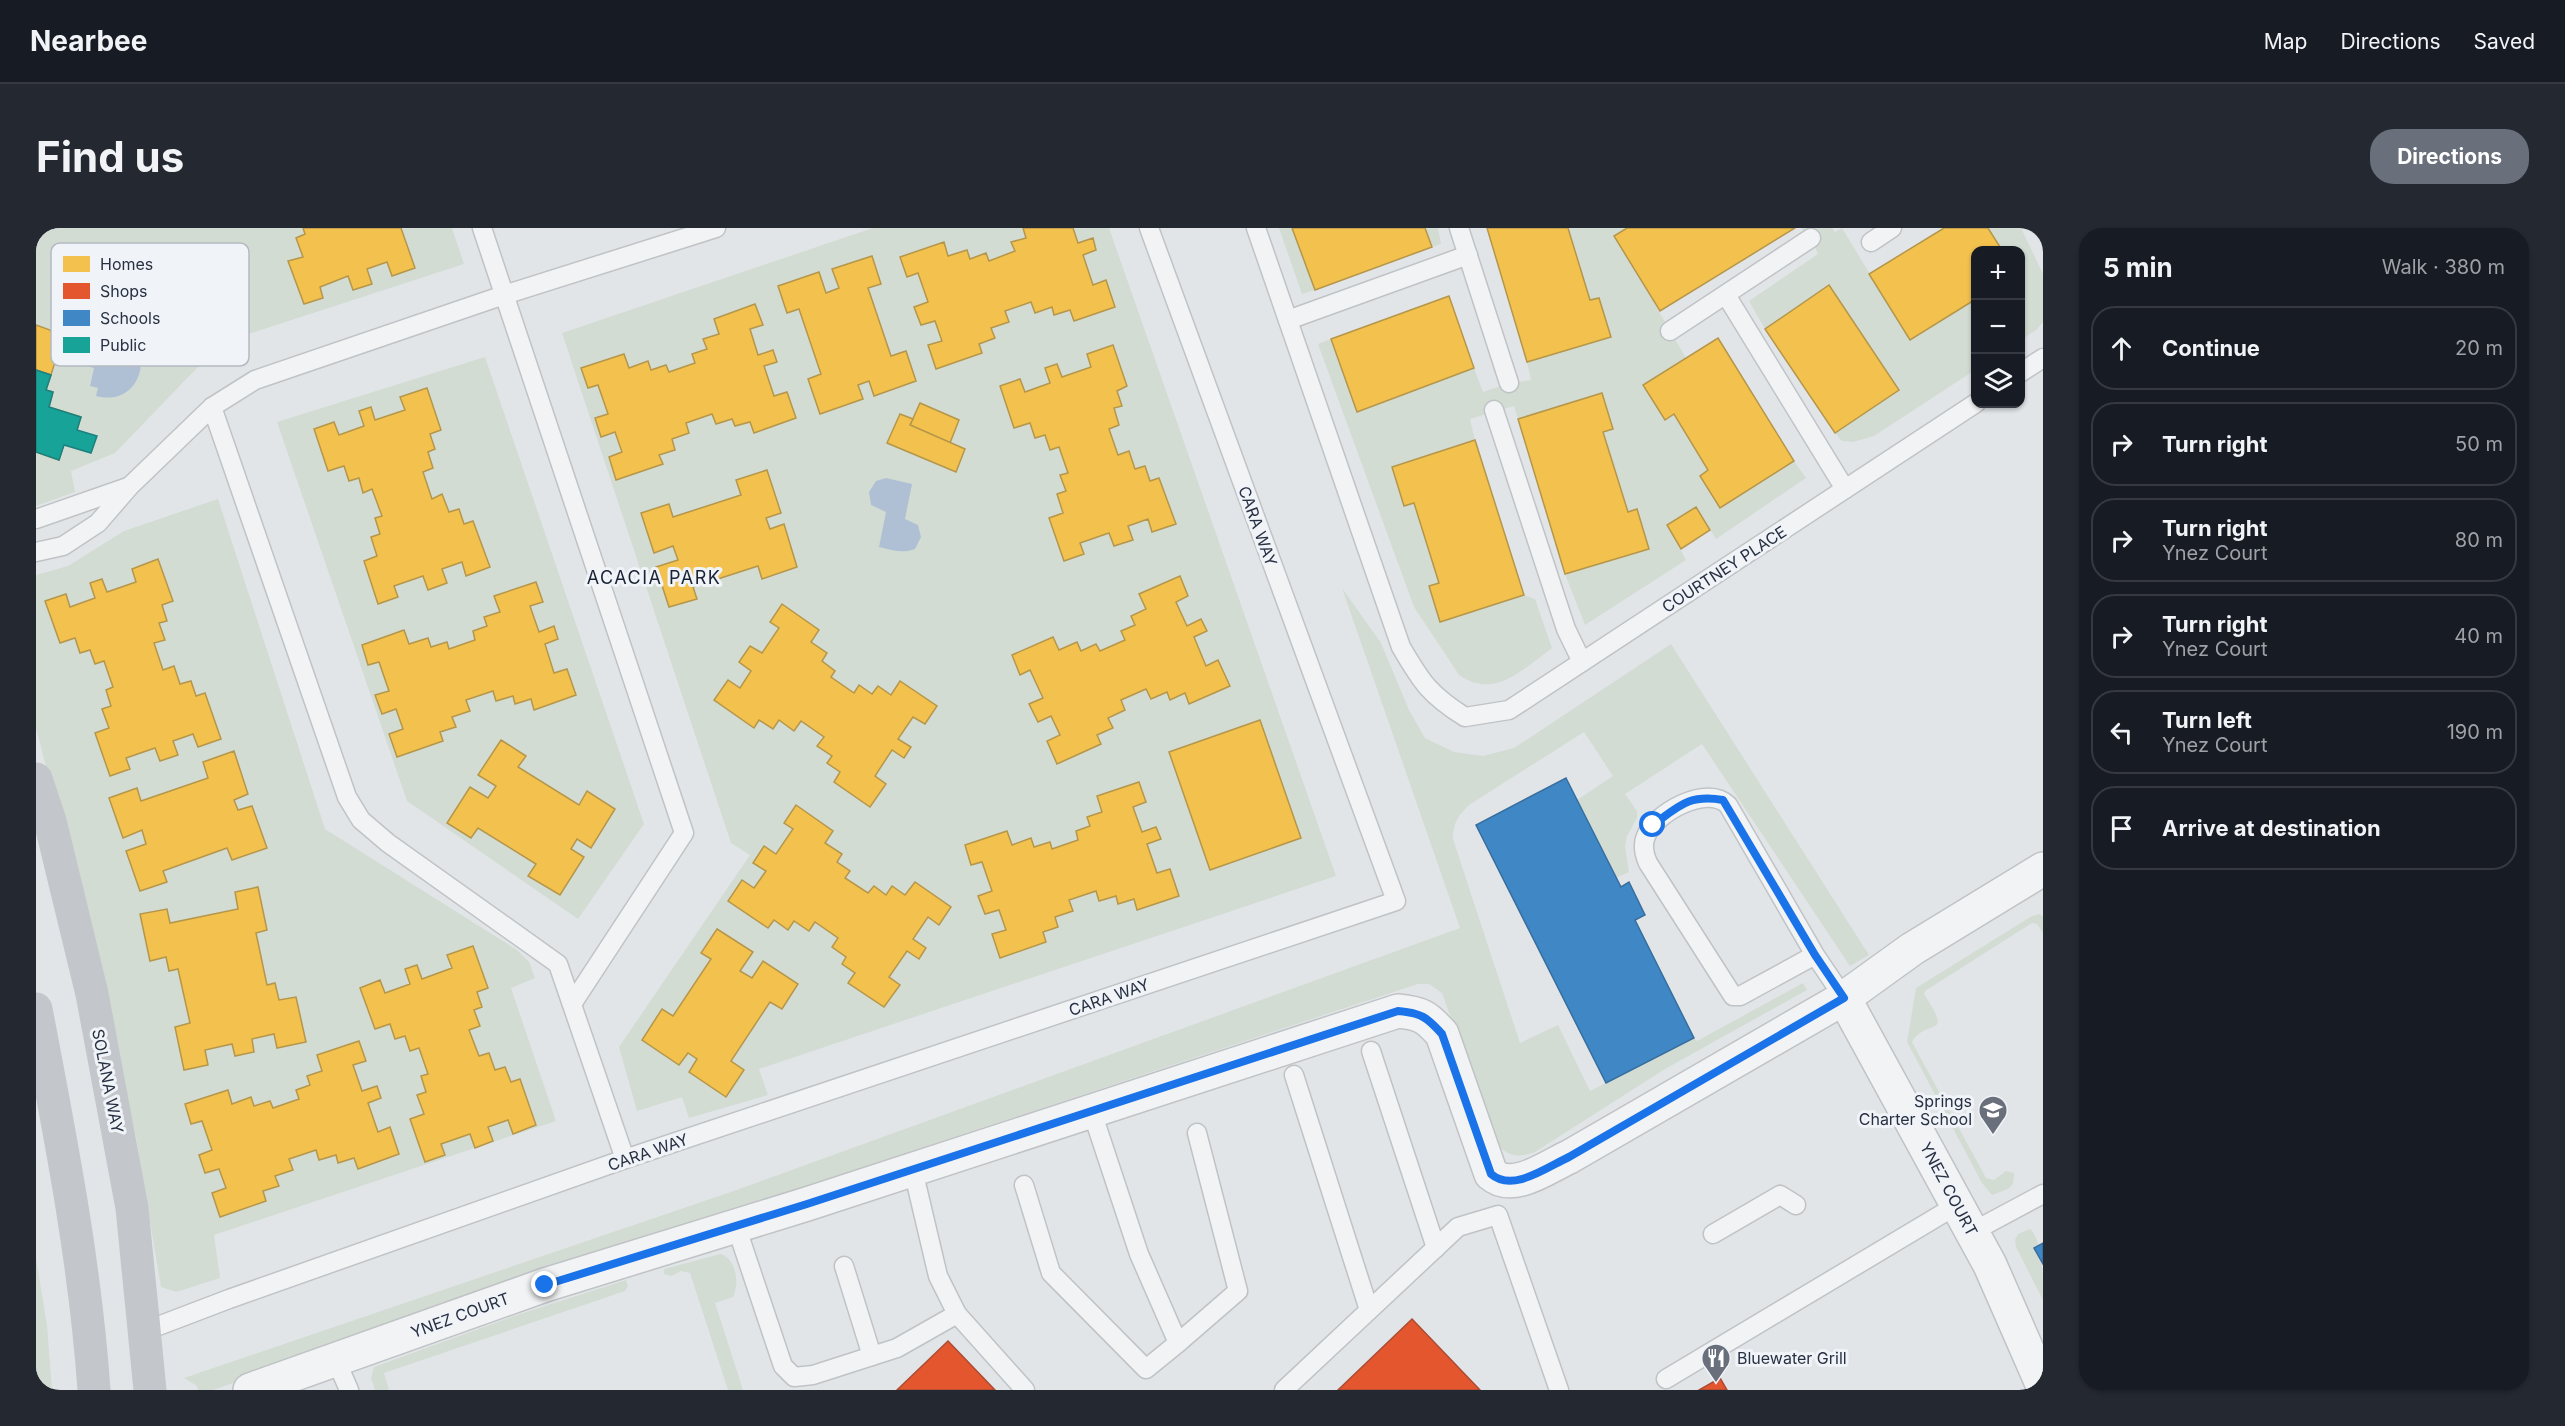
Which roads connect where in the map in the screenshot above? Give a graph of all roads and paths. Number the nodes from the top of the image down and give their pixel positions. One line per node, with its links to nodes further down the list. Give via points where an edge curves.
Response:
1 (482, 228): 10 (lane)
2 (716, 228): 10 (lane)
3 (1149, 228): 35 (lane, CARA WAY, via 1396,901)
4 (1256, 228): 12 (lane)
5 (1460, 228): 9 (lane)
6 (1892, 228): 8 (lane)
7 (1811, 238): 11 (lane)
8 (1871, 242)
9 (1468, 255): 12 (lane); 16 (lane)
10 (504, 295): 18 (lane, via 255,380); 29 (lane, via 684,833)
11 (1725, 295): 13 (lane); 21 (lane)
12 (1288, 320): 24 (lane, COURTNEY PLACE, via 1401,647 1423,684 1443,704 1466,717 1509,710)
13 (1670, 331)
14 (2043, 358): 15 (lane)
15 (2025, 370)
16 (1509, 384)
17 (1971, 406): 21 (lane, COURTNEY PLACE)
18 (212, 407): 20 (lane); 29 (lane, via 347,797 361,820 388,843 558,964)
19 (1494, 410): 24 (lane, via 1566,629)
20 (130, 486): 22 (lane); 23 (lane, via 98,523 63,546)
21 (1845, 489): 24 (lane, COURTNEY PLACE)
22 (36, 519)
23 (36, 552)
24 (1582, 662)
25 (36, 778): 47 (main road, SOLANA WAY, via 92,994 132,1208)
26 (2043, 869): 28 (street, YNEZ COURT, via 1912,949)
27 (1815, 955): 27 (lane, via 1740,996 1733,996 1648,863 1644,854 1646,834 1687,801 1723,800); 28 (lane)
28 (1844, 998): 33 (street, YNEZ COURT, via 1569,1157 1511,1181 1491,1174 1442,1034 1428,1018 1414,1012 1398,1011 1377,1017); 40 (street, YNEZ COURT)
29 (572, 1004): 35 (lane)
30 (36, 1009): 54 (main road, via 74,1213)
31 (1371, 1051): 43 (lane)
32 (1294, 1074): 45 (lane)
33 (1092, 1112): 36 (street, YNEZ COURT); 48 (lane, via 1139,1254)
34 (1197, 1133): 48 (lane, via 1238,1291)
35 (625, 1159): 47 (lane, CARA WAY)
36 (913, 1170): 41 (street, YNEZ COURT); 46 (lane, via 938,1276)
37 (1024, 1185): 48 (lane, via 1051,1273 1146,1369)
38 (2043, 1194): 40 (lane)
39 (1797, 1205): 42 (lane, via 1780,1195)
40 (1964, 1219): 51 (lane); 53 (street, YNEZ COURT, via 1990,1265)
41 (736, 1226): 50 (street, YNEZ COURT, via 545,1285); 52 (lane, via 783,1366)
42 (1713, 1234)
43 (1436, 1248): 45 (lane); 60 (lane, via 1458,1227 1498,1215)
44 (844, 1266): 49 (lane)
45 (1369, 1310): 59 (lane)
46 (957, 1314): 49 (lane, via 897,1348); 58 (lane)
47 (145, 1331): 55 (main road, SOLANA WAY)
48 (1178, 1343)
49 (872, 1356): 52 (lane)
50 (336, 1360): 56 (street, YNEZ COURT); 57 (lane)
51 (1666, 1379)
52 (795, 1384)
53 (2043, 1386)
54 (94, 1390)
55 (150, 1390)
56 (250, 1390)
57 (349, 1390)
58 (1025, 1390)
59 (1284, 1390)
60 (1559, 1390)

